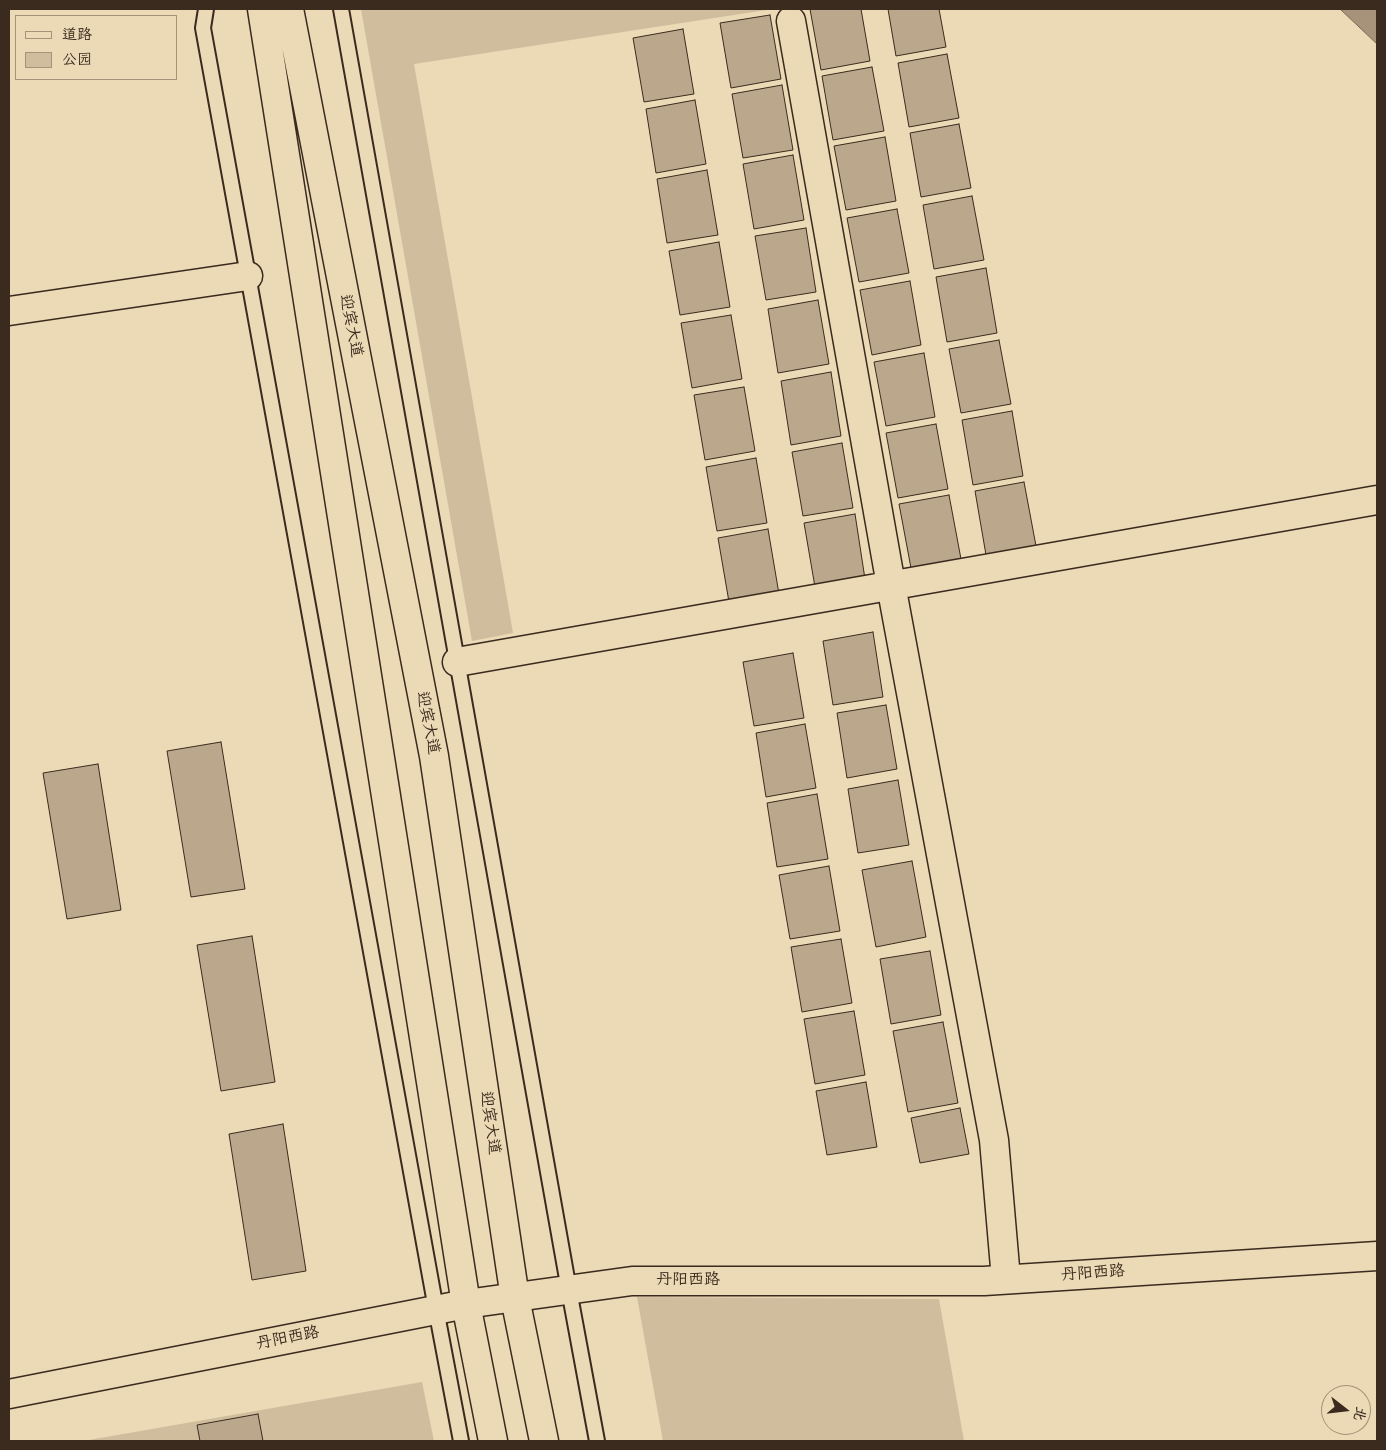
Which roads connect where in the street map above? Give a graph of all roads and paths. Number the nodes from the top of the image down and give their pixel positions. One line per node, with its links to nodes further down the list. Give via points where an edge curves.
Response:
1 (206, 9): 6 (lane, via 203,28)
2 (262, 9): 15 (street)
3 (289, 9): 14 (street, 迎宾大道, via 434,756)
4 (340, 9): 10 (lane)
5 (791, 21): 9 (street)
6 (248, 276): 7 (street); 16 (lane)
7 (9, 311)
8 (1377, 500): 9 (street)
9 (891, 585): 10 (street); 12 (street, via 994,1140)
10 (457, 662): 13 (lane)
11 (1377, 1256): 12 (street, 丹阳西路)
12 (1006, 1280): 13 (street, 丹阳西路, via 632,1281)
13 (569, 1290): 14 (street, 丹阳西路); 21 (lane)
14 (515, 1298): 15 (street, 丹阳西路); 20 (street, 迎宾大道)
15 (466, 1304): 16 (street, 丹阳西路); 19 (street)
16 (436, 1310): 17 (street, 丹阳西路); 18 (lane)
17 (9, 1394)
18 (461, 1441)
19 (493, 1441)
20 (544, 1441)
21 (597, 1441)

